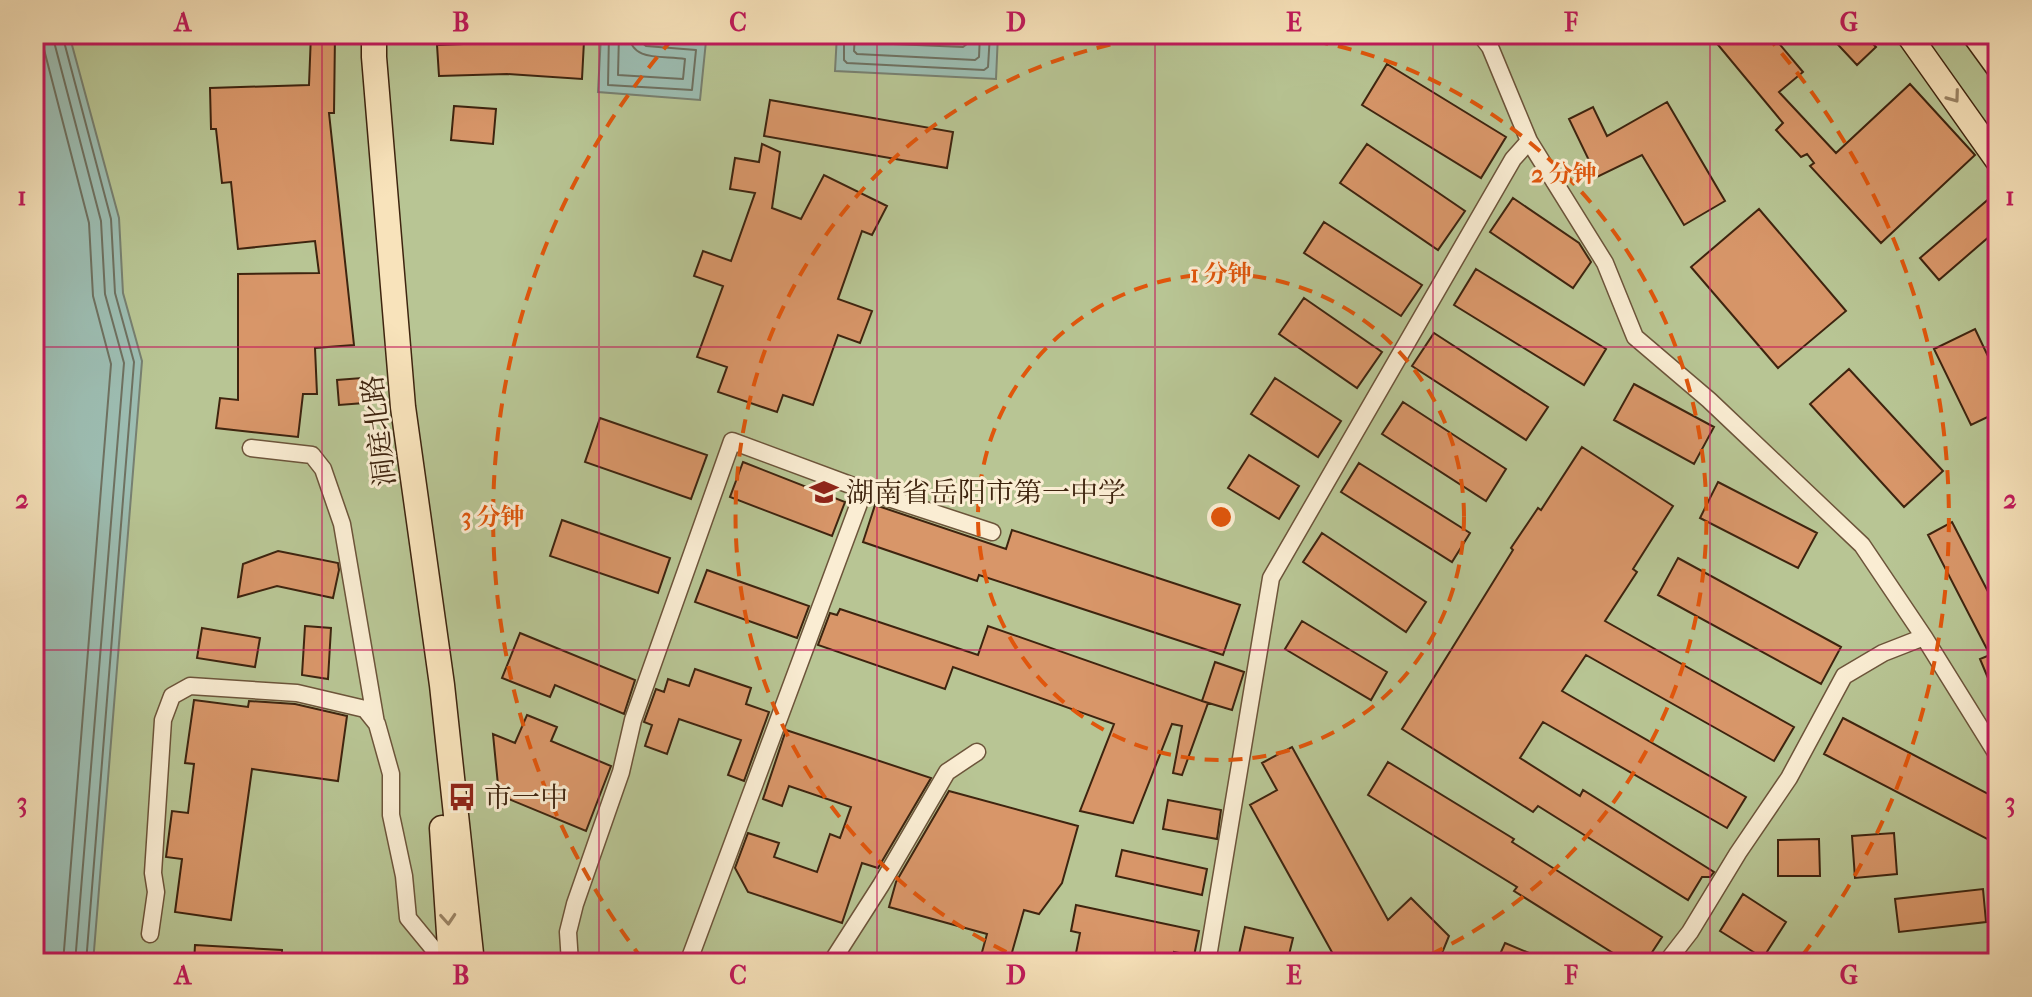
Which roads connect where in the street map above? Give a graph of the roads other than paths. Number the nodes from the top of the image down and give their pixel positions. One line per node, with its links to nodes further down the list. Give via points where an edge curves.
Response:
1 (363, 34): 18 (main road, 洞庭北路, one-way to 18, via 389,381 435,715)
2 (374, 34): 19 (main road, 洞庭北路, via 403,407 442,685)
3 (1480, 34): 7 (street)
4 (1908, 34): 8 (main road, one-way to 8)
5 (1974, 34): 6 (main road)
6 (1998, 67)
7 (1529, 141): 12 (street, via 1605,263 1635,337 1862,545); 23 (street, via 1513,159 1271,578)
8 (1998, 161)
9 (251, 448): 13 (street, via 312,455 323,469 342,524)
10 (864, 490): 11 (street); 20 (street, via 732,441 633,720 621,772 575,904 568,932); 21 (street)
11 (992, 532)
12 (1924, 637): 15 (street); 24 (street, via 1844,676 1789,778)
13 (377, 724): 16 (street, via 365,709 297,693 190,686 172,696 163,720); 17 (street, via 391,774 391,815 408,918)
14 (977, 752): 22 (street, via 947,772)
15 (1998, 756)
16 (150, 934)
17 (445, 963)
18 (451, 963)
19 (472, 963)
20 (570, 963)
21 (688, 963)
22 (831, 963)
23 (1207, 963)
24 (1666, 963)

